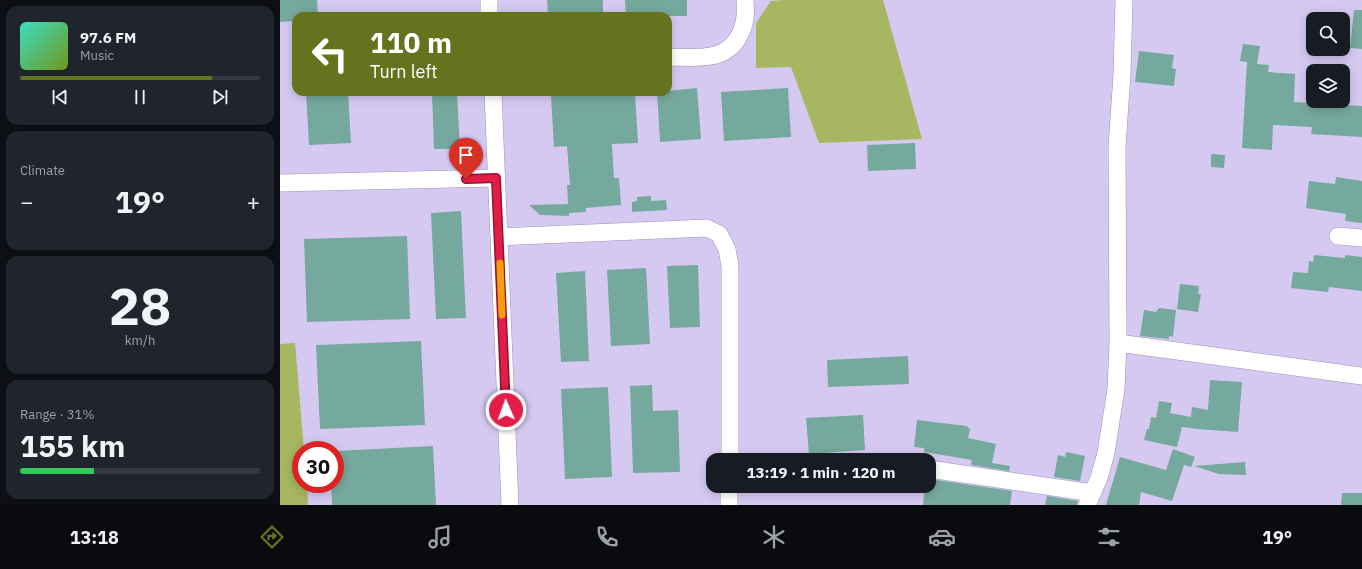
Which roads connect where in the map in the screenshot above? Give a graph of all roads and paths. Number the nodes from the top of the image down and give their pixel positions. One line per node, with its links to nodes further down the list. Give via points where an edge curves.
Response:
1 (489, 0): 4 (street)
2 (745, 0): 5 (street, via 746,13 736,44 725,52 711,56)
3 (1124, 0): 12 (street, via 1118,147)
4 (490, 12)
5 (672, 58)
6 (493, 96): 7 (street)
7 (496, 178): 8 (street); 10 (street)
8 (280, 183)
9 (1338, 236): 11 (street)
10 (499, 237): 14 (street, via 707,228 719,234 727,249 730,266); 18 (street)
11 (1362, 238)
12 (1118, 344): 13 (street); 17 (street, via 1116,389 1107,446 1099,478)
13 (1362, 376)
14 (730, 453)
15 (936, 471): 17 (street)
16 (730, 493): 19 (street)
17 (1090, 499)
18 (510, 505)
19 (730, 505)

